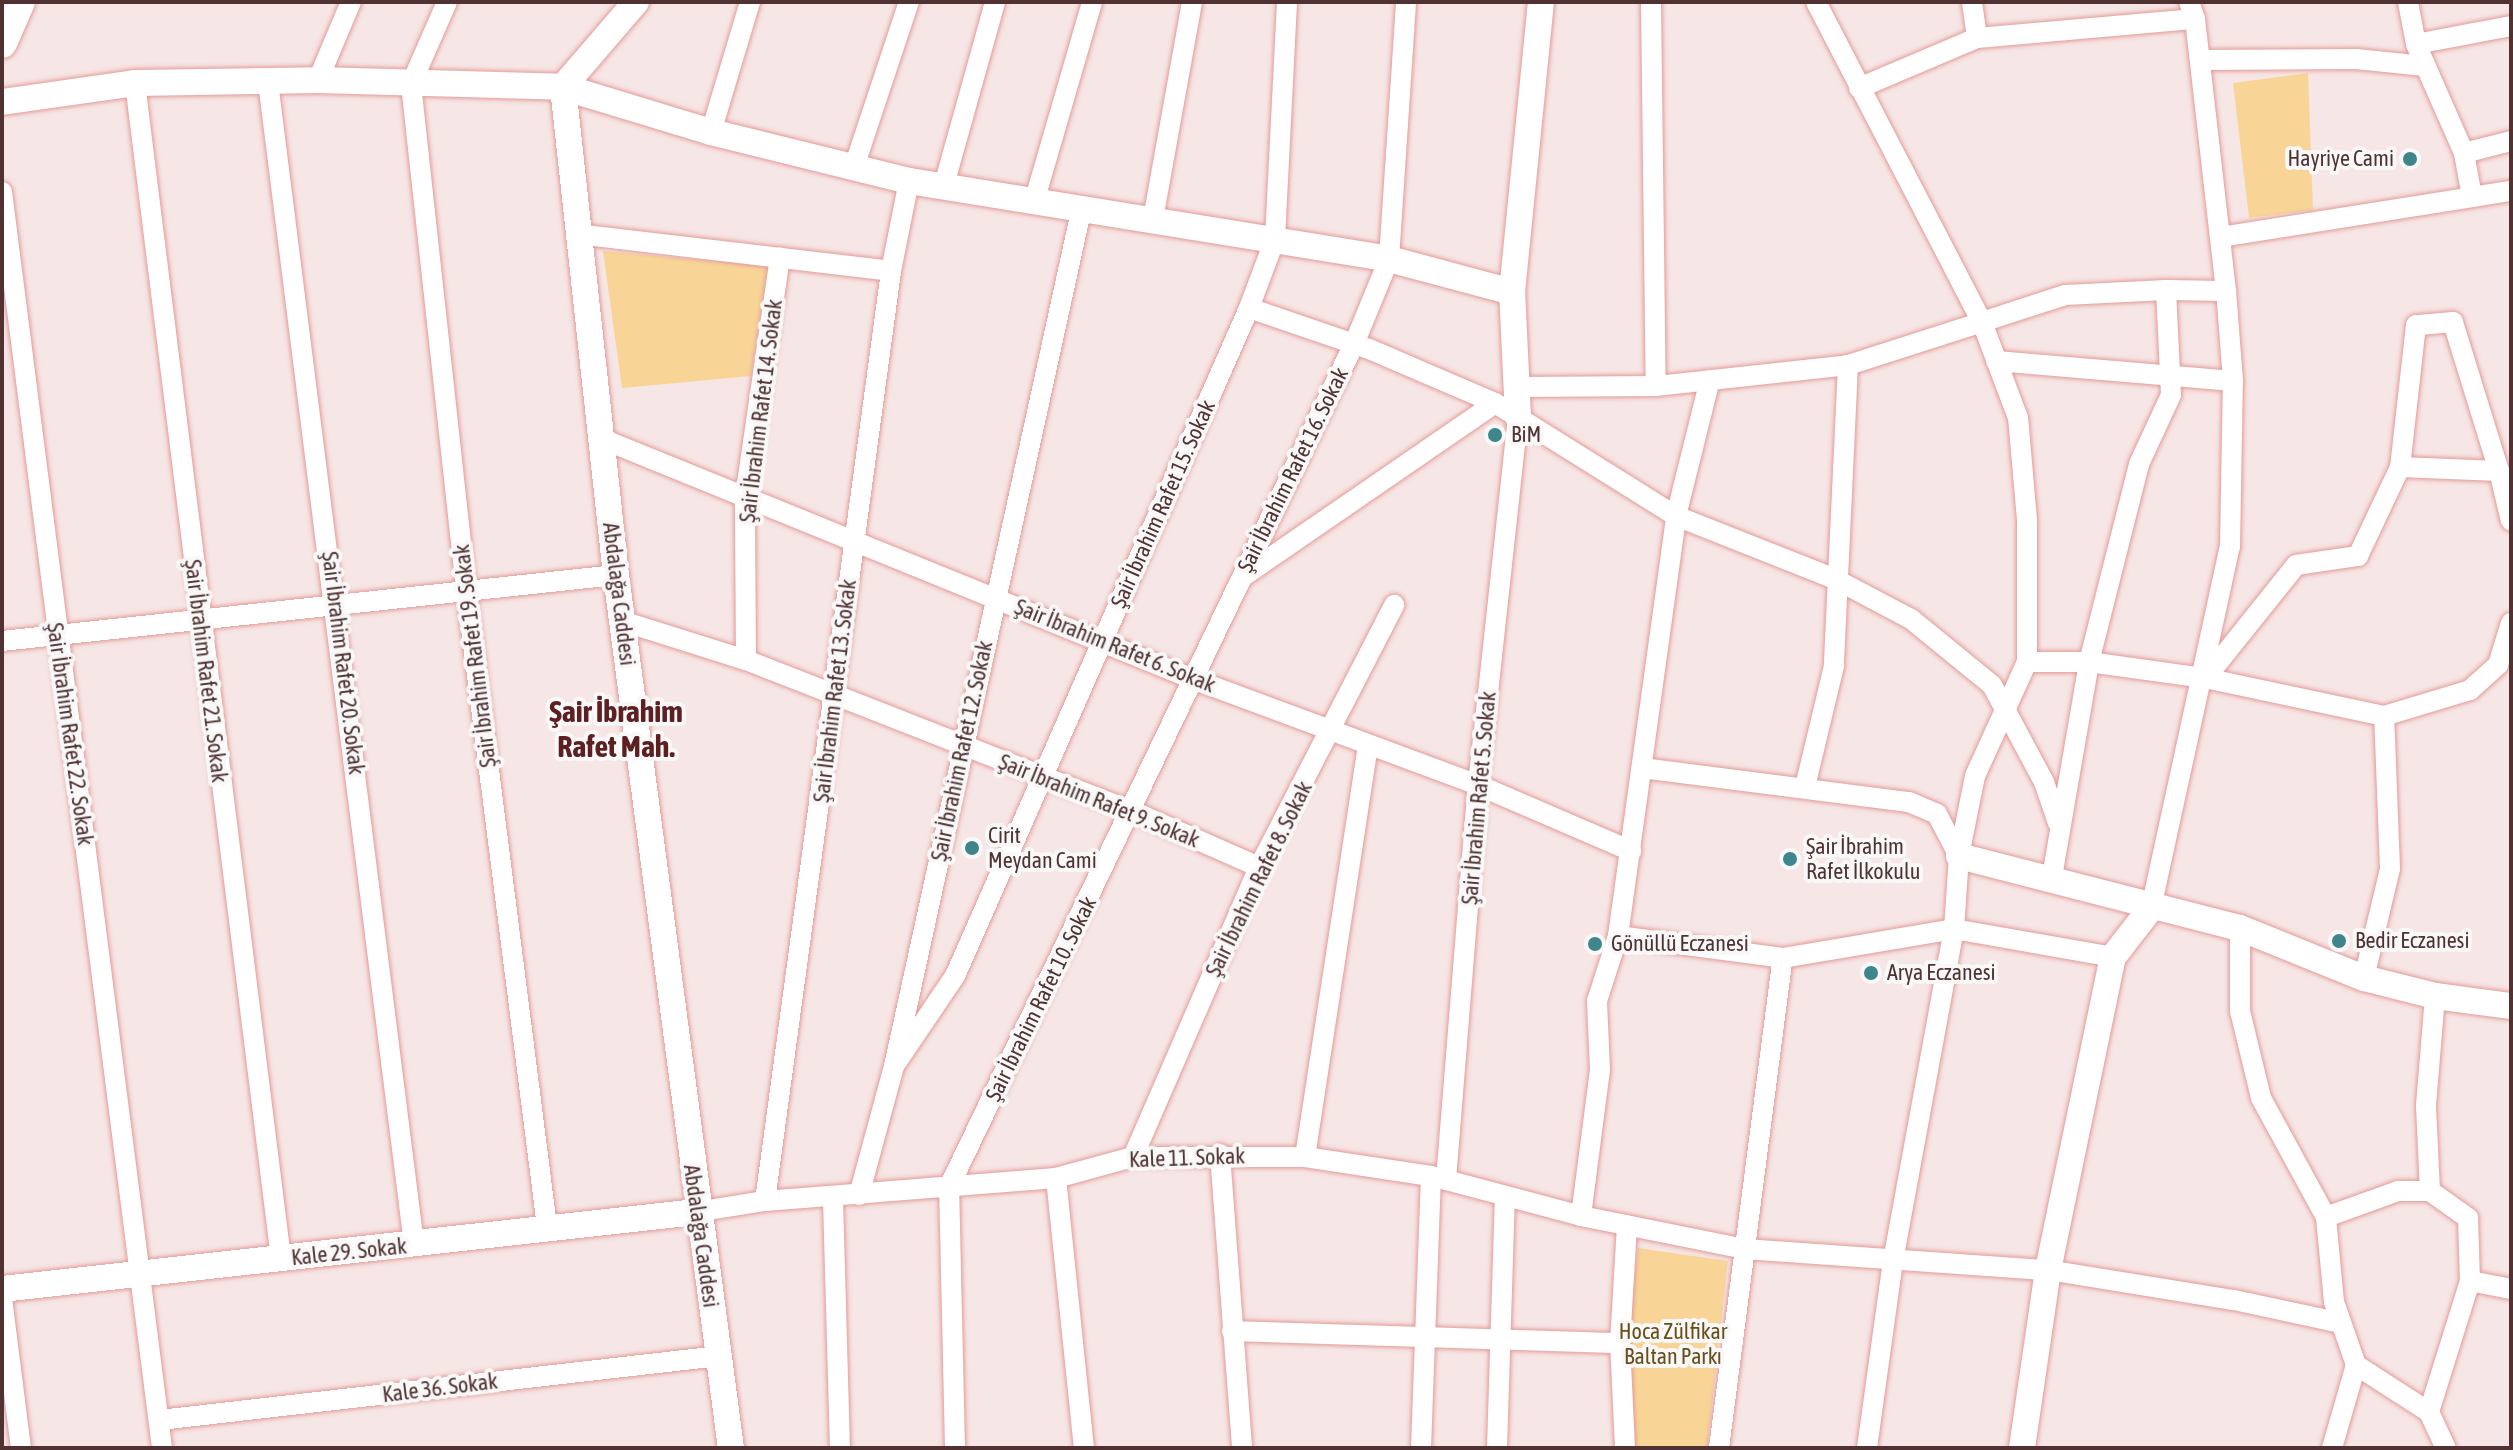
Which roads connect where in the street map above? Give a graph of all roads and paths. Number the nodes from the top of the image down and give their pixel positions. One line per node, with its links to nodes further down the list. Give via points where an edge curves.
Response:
1 (13, 2): 19 (main road)
2 (20, 2): 22 (main road)
3 (351, 2): 26 (street)
4 (447, 2): 29 (street)
5 (636, 2): 30 (street)
6 (750, 2): 33 (street)
7 (909, 2): 36 (street)
8 (995, 2): 38 (street)
9 (1092, 2): 42 (street)
10 (1192, 2): 44 (street)
11 (1287, 2): 47 (street, Şair İbrahim Rafet 15. Sokak)
12 (1406, 2): 49 (street, Şair İbrahim Rafet 16. Sokak)
13 (1541, 2): 53 (street)
14 (1651, 2): 62 (street)
15 (1816, 2): 31 (street)
16 (1972, 2): 21 (street)
17 (2408, 2): 23 (street)
18 (2192, 10): 21 (street); 24 (street)
19 (2, 18)
20 (2511, 26): 23 (street)
21 (1977, 38): 31 (street)
22 (2, 43)
23 (2416, 44): 25 (street)
24 (2200, 60): 25 (street, via 2356,59); 46 (street)
25 (2425, 66): 35 (street)
26 (318, 80): 27 (street); 29 (street)
27 (268, 82): 28 (street); 78 (street, Şair İbrahim Rafet 20. Sokak)
28 (135, 83): 32 (street); 80 (street, Şair İbrahim Rafet 21. Sokak)
29 (411, 84): 30 (street); 76 (street, Şair İbrahim Rafet 19. Sokak)
30 (563, 87): 33 (street); 45 (street, Abdalağa Caddesi)
31 (1859, 88): 55 (street)
32 (2, 102)
33 (711, 132): 36 (street)
34 (2511, 141): 35 (street)
35 (2464, 153): 41 (street)
36 (854, 167): 37 (street)
37 (909, 181): 38 (street); 50 (street, Şair İbrahim Rafet 13. Sokak)
38 (944, 185): 42 (street)
39 (2511, 191): 41 (street)
40 (2, 192): 83 (street, Şair İbrahim Rafet 22. Sokak)
41 (2472, 197): 46 (street)
42 (1034, 202): 43 (street)
43 (1081, 211): 44 (street); 77 (street, Şair İbrahim Rafet 12. Sokak)
44 (1153, 219): 47 (street)
45 (577, 234): 48 (street); 66 (street, Abdalağa Caddesi)
46 (2220, 237): 52 (street)
47 (1275, 239): 49 (street); 54 (street, Şair İbrahim Rafet 15. Sokak)
48 (780, 258): 50 (street); 69 (street, Şair İbrahim Rafet 14. Sokak)
49 (1389, 259): 53 (street); 56 (street, Şair İbrahim Rafet 16. Sokak)
50 (891, 271): 72 (street, Şair İbrahim Rafet 13. Sokak)
51 (2166, 290): 52 (street); 55 (street, via 2065,295); 59 (street)
52 (2226, 291): 61 (street)
53 (1512, 292): 63 (street)
54 (1249, 308): 56 (street); 85 (street, Şair İbrahim Rafet 15. Sokak)
55 (1982, 322): 57 (street); 58 (street)
56 (1354, 344): 64 (street); 74 (street, Şair İbrahim Rafet 16. Sokak)
57 (1996, 361): 59 (street); 87 (street, via 2018,418 2027,520)
58 (1848, 365): 60 (street); 75 (street)
59 (2170, 378): 61 (street); 88 (street, via 2171,395 2139,464)
60 (1710, 380): 62 (street); 70 (street)
61 (2233, 381): 89 (street, via 2230,547)
62 (1656, 386): 63 (street)
63 (1520, 387): 65 (street)
64 (1495, 403): 65 (street); 74 (street)
65 (1518, 417): 70 (street); 99 (street, Şair İbrahim Rafet 5. Sokak)
66 (600, 438): 69 (street, Şair İbrahim Rafet 6. Sokak); 73 (street, Abdalağa Caddesi)
67 (2400, 467): 68 (street); 68 (street, via 2416,325 2453,322); 89 (street, via 2358,556 2296,565)
68 (2499, 471): 71 (street)
69 (745, 497): 72 (street, Şair İbrahim Rafet 6. Sokak); 86 (street, Şair İbrahim Rafet 14. Sokak)
70 (1676, 516): 75 (street); 97 (street)
71 (2511, 521)
72 (853, 539): 77 (street, Şair İbrahim Rafet 6. Sokak); 91 (street, Şair İbrahim Rafet 13. Sokak)
73 (616, 575): 76 (street); 81 (street, Abdalağa Caddesi)
74 (1242, 577): 90 (street, Şair İbrahim Rafet 16. Sokak)
75 (1835, 579): 92 (street, via 1911,619 1992,685); 100 (street, via 1834,666)
76 (466, 589): 78 (street); 132 (street, Şair İbrahim Rafet 19. Sokak)
77 (996, 598): 85 (street, Şair İbrahim Rafet 6. Sokak); 96 (street, Şair İbrahim Rafet 12. Sokak)
78 (336, 604): 80 (street); 133 (street, Şair İbrahim Rafet 20. Sokak)
79 (1394, 605): 94 (street, Şair İbrahim Rafet 8. Sokak)
80 (199, 617): 83 (street); 135 (street, Şair İbrahim Rafet 21. Sokak)
81 (622, 621): 86 (street, Şair İbrahim Rafet 9. Sokak); 128 (street, Abdalağa Caddesi)
82 (2511, 623): 93 (street, via 2498,665 2470,690)
83 (57, 632): 84 (street); 138 (street, Şair İbrahim Rafet 22. Sokak)
84 (2, 641)
85 (1102, 643): 90 (street, Şair İbrahim Rafet 6. Sokak); 98 (street, Şair İbrahim Rafet 15. Sokak)
86 (746, 660): 91 (street, Şair İbrahim Rafet 9. Sokak)
87 (2027, 662): 88 (street); 92 (street)
88 (2089, 662): 89 (street); 102 (street)
89 (2205, 678): 93 (street); 107 (street)
90 (1193, 679): 94 (street, Şair İbrahim Rafet 6. Sokak); 101 (street, Şair İbrahim Rafet 10. Sokak)
91 (836, 696): 96 (street, Şair İbrahim Rafet 9. Sokak); 127 (street, Şair İbrahim Rafet 13. Sokak)
92 (2007, 713): 102 (street, via 2044,782); 104 (street, via 1975,776)
93 (2384, 716): 113 (street, via 2390,869)
94 (1332, 731): 95 (street, Şair İbrahim Rafet 6. Sokak); 105 (street, Şair İbrahim Rafet 8. Sokak)
95 (1368, 745): 99 (street, Şair İbrahim Rafet 6. Sokak); 119 (street)
96 (962, 747): 98 (street, Şair İbrahim Rafet 9. Sokak); 116 (street, Şair İbrahim Rafet 12. Sokak)
97 (1642, 768): 100 (street); 103 (street)
98 (1040, 775): 101 (street, Şair İbrahim Rafet 9. Sokak); 116 (street, Şair İbrahim Rafet 15. Sokak, via 955,976)
99 (1478, 785): 103 (street, Şair İbrahim Rafet 6. Sokak); 121 (street, Şair İbrahim Rafet 5. Sokak)
100 (1805, 787): 104 (street, via 1909,802 1937,814)
101 (1132, 811): 105 (street, Şair İbrahim Rafet 9. Sokak); 122 (street, Şair İbrahim Rafet 10. Sokak)
102 (2058, 823): 106 (street)
103 (1631, 851): 110 (street)
104 (1959, 856): 106 (street); 109 (street)
105 (1259, 867): 118 (street, Şair İbrahim Rafet 8. Sokak)
106 (2052, 877): 107 (street)
107 (2151, 908): 108 (street); 111 (street)
108 (2240, 928): 113 (street); 130 (street, via 2240,1011 2261,1098)
109 (1954, 929): 111 (street); 112 (street); 136 (street)
110 (1618, 936): 112 (street); 129 (street, via 1597,1001 1600,1070)
111 (2113, 957): 137 (street)
112 (1783, 958): 134 (street)
113 (2364, 978): 114 (street)
114 (2435, 996): 115 (street); 123 (street, via 2426,1106)
115 (2511, 1006)
116 (894, 1066): 124 (street, Şair İbrahim Rafet 12. Sokak)
117 (1220, 1154): 118 (street, Kale 11. Sokak); 119 (street, Kale 11. Sokak); 144 (street)
118 (1133, 1157): 120 (street, Kale 11. Sokak)
119 (1305, 1157): 121 (street, Kale 11. Sokak)
120 (1056, 1178): 122 (street, Kale 11. Sokak); 157 (street)
121 (1439, 1178): 125 (street, Kale 11. Sokak); 145 (street, Şair İbrahim Rafet 5. Sokak)
122 (949, 1187): 124 (street, Kale 11. Sokak); 156 (street)
123 (2430, 1191): 130 (street, via 2398,1191); 139 (street, via 2468,1218)
124 (859, 1195): 126 (street, Kale 11. Sokak)
125 (1505, 1196): 129 (street, Kale 11. Sokak); 146 (street)
126 (833, 1199): 127 (street, Kale 11. Sokak); 155 (street)
127 (765, 1201): 128 (street, Kale 11. Sokak)
128 (696, 1212): 132 (street, Kale 29. Sokak); 148 (street, Abdalağa Caddesi)
129 (1581, 1216): 131 (street, Kale 11. Sokak)
130 (2326, 1217): 143 (street)
131 (1627, 1225): 134 (street, Kale 11. Sokak); 147 (street)
132 (547, 1227): 133 (street, Kale 29. Sokak)
133 (414, 1244): 135 (street, Kale 29. Sokak)
134 (1744, 1249): 136 (street, Kale 11. Sokak); 162 (street)
135 (281, 1259): 138 (street, Kale 29. Sokak)
136 (1893, 1261): 137 (street, Kale 11. Sokak); 163 (street)
137 (2048, 1270): 143 (street, Kale 11. Sokak); 164 (street)
138 (143, 1274): 140 (street, Kale 29. Sokak); 151 (street, Şair İbrahim Rafet 22. Sokak)
139 (2470, 1281): 141 (street); 150 (street)
140 (2, 1289)
141 (2511, 1289)
142 (2, 1298): 152 (street)
143 (2341, 1323): 149 (street)
144 (1232, 1331): 145 (street); 158 (street)
145 (1426, 1337): 146 (street); 159 (street, Şair İbrahim Rafet 5. Sokak)
146 (1500, 1341): 147 (street); 160 (street)
147 (1620, 1343): 161 (street)
148 (719, 1356): 151 (street, Kale 36. Sokak); 154 (street, Abdalağa Caddesi)
149 (2356, 1365): 150 (street); 165 (street)
150 (2429, 1412): 166 (street)
151 (160, 1420): 153 (street, Şair İbrahim Rafet 22. Sokak)
152 (21, 1448)
153 (162, 1448)
154 (731, 1448)
155 (840, 1448)
156 (955, 1448)
157 (1084, 1448)
158 (1242, 1448)
159 (1421, 1448)
160 (1497, 1448)
161 (1625, 1448)
162 (1719, 1448)
163 (1867, 1448)
164 (2022, 1448)
165 (2332, 1448)
166 (2446, 1448)

